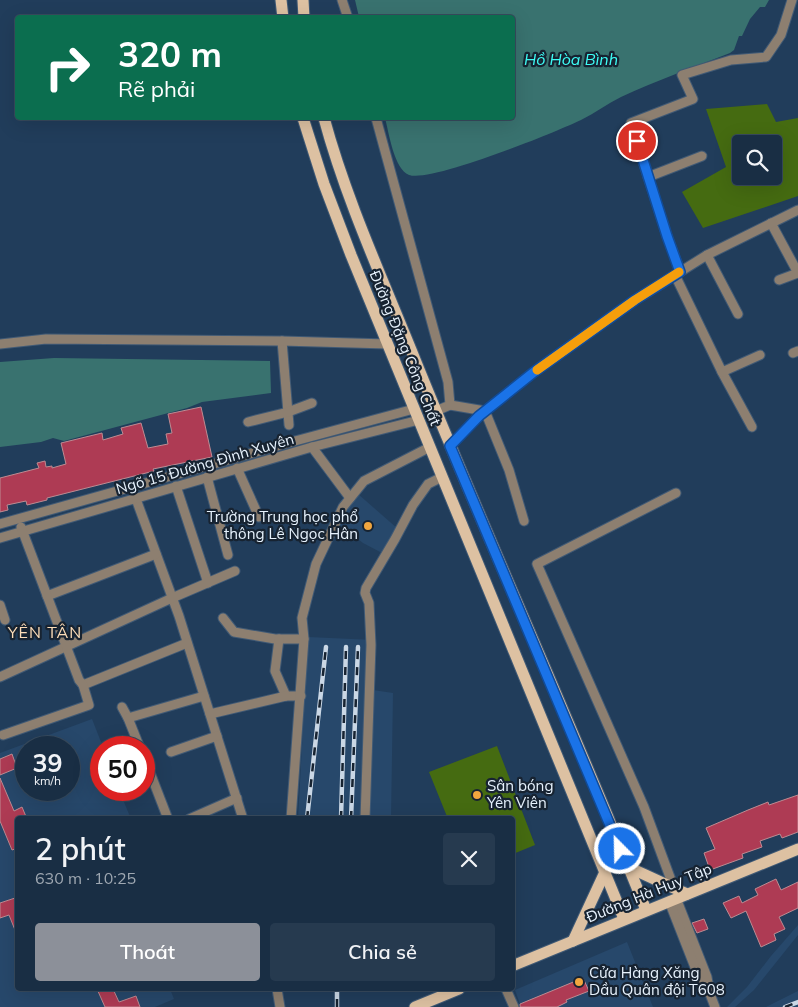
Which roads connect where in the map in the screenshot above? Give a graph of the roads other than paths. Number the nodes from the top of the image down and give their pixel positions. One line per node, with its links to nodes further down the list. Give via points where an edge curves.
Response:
1 (281, 0): 5 (main road)
2 (303, 0): 6 (main road)
3 (342, 0): 7 (street)
4 (792, 0): 12 (street, via 781,35 766,57 731,60 682,75 693,98 631,123)
5 (283, 15)
6 (304, 15)
7 (347, 15)
8 (304, 120): 23 (main road, Đường Đặng Công Chất, via 324,184)
9 (325, 120): 20 (main road, Đường Đặng Công Chất, via 357,217)
10 (377, 120): 27 (street, via 448,382)
11 (702, 156): 12 (street)
12 (648, 177): 16 (street)
13 (798, 210): 14 (street)
14 (772, 223): 15 (street); 17 (street)
15 (707, 255): 16 (street); 19 (street)
16 (678, 273): 25 (street); 28 (street, via 635,300)
17 (798, 273): 18 (street)
18 (779, 280)
19 (738, 314)
20 (406, 338): 23 (main road); 29 (main road, Đường Đặng Công Chất)
21 (282, 341): 22 (street, via 46,339); 23 (street); 30 (street)
22 (0, 344)
23 (388, 344): 31 (main road, Đường Đặng Công Chất)
24 (760, 354): 25 (street)
25 (722, 372): 34 (street)
26 (312, 403): 30 (street)
27 (450, 405): 28 (street); 29 (street)
28 (485, 410): 35 (street); 50 (street, via 509,470)
29 (436, 411): 35 (main road, Đường Đặng Công Chất)
30 (288, 412): 32 (street); 33 (street)
31 (417, 414): 36 (street, Ngõ 15 Đường Đình Xuyên); 37 (main road, Đường Đặng Công Chất); 38 (street, Ngõ 15 Đường Đình Xuyên)
32 (248, 422)
33 (289, 425)
34 (752, 427)
35 (450, 446): 42 (main road, Đường Đặng Công Chất)
36 (312, 447): 39 (street, Ngõ 15 Đường Đình Xuyên); 46 (street)
37 (430, 447): 43 (main road, Đường Đặng Công Chất); 46 (street, via 364,481)
38 (216, 464): 40 (street); 49 (street, Ngõ 15 Đường Đình Xuyên)
39 (237, 468): 40 (street, Ngõ 15 Đường Đình Xuyên); 48 (street)
40 (218, 474): 41 (street, Ngõ 15 Đường Đình Xuyên)
41 (207, 477): 44 (street, Ngõ 15 Đường Đình Xuyên); 55 (street)
42 (464, 479): 43 (main road); 87 (main road, Đường Đặng Công Chất)
43 (444, 482): 85 (street, via 428,484 366,588 372,645); 88 (main road, Đường Đặng Công Chất)
44 (176, 486): 47 (street, Ngõ 15 Đường Đình Xuyên); 57 (street)
45 (676, 494): 89 (street, via 537,564 644,807)
46 (350, 498): 64 (street, via 316,564 302,618)
47 (136, 499): 52 (street, Ngõ 15 Đường Đình Xuyên); 54 (street)
48 (259, 517)
49 (18, 519): 51 (street, Ngõ 15 Đường Đình Xuyên); 52 (street)
50 (524, 521)
51 (0, 524)
52 (22, 532): 53 (street, Ngõ 15 Đường Đình Xuyên); 58 (street)
53 (0, 538)
54 (156, 554): 58 (street); 59 (street)
55 (228, 555)
56 (234, 571): 57 (street)
57 (208, 582): 59 (street)
58 (47, 596): 66 (street)
59 (172, 598): 65 (street); 66 (street)
60 (0, 605): 62 (street)
61 (223, 618): 63 (street, via 234,632)
62 (5, 620)
63 (279, 639): 64 (street); 70 (street, via 275,671)
64 (304, 639): 71 (street)
65 (187, 643): 68 (street); 69 (street)
66 (66, 646): 67 (street); 68 (street)
67 (0, 677)
68 (83, 685): 75 (street, via 89,705)
69 (204, 696): 73 (street); 74 (street)
70 (286, 696): 71 (street); 73 (street)
71 (301, 696): 84 (street)
72 (122, 708): 74 (street)
73 (210, 714): 77 (street)
74 (128, 718): 76 (street)
75 (3, 735)
76 (135, 736)
77 (217, 736): 78 (street); 80 (street)
78 (171, 752)
79 (155, 785): 82 (street)
80 (237, 798): 81 (street); 83 (street)
81 (205, 815)
82 (167, 816)
83 (242, 816)
84 (290, 816)
85 (365, 816)
86 (798, 849): 89 (main road, Đường Hà Huy Tập)
87 (628, 867): 89 (main road); 90 (main road, Đường Đặng Công Chất)
88 (604, 872): 91 (main road, Đường Đặng Công Chất); 92 (main road)
89 (677, 895): 90 (main road, Đường Hà Huy Tập); 100 (street)
90 (646, 910): 91 (main road, Đường Hà Huy Tập)
91 (624, 919): 92 (main road, Đường Hà Huy Tập)
92 (573, 941): 93 (main road, Đường Hà Huy Tập)
93 (515, 965)
94 (277, 991): 97 (street)
95 (450, 991): 98 (main road)
96 (507, 991): 99 (street)
97 (280, 1007)
98 (415, 1007)
99 (514, 1007)
100 (715, 1007)

